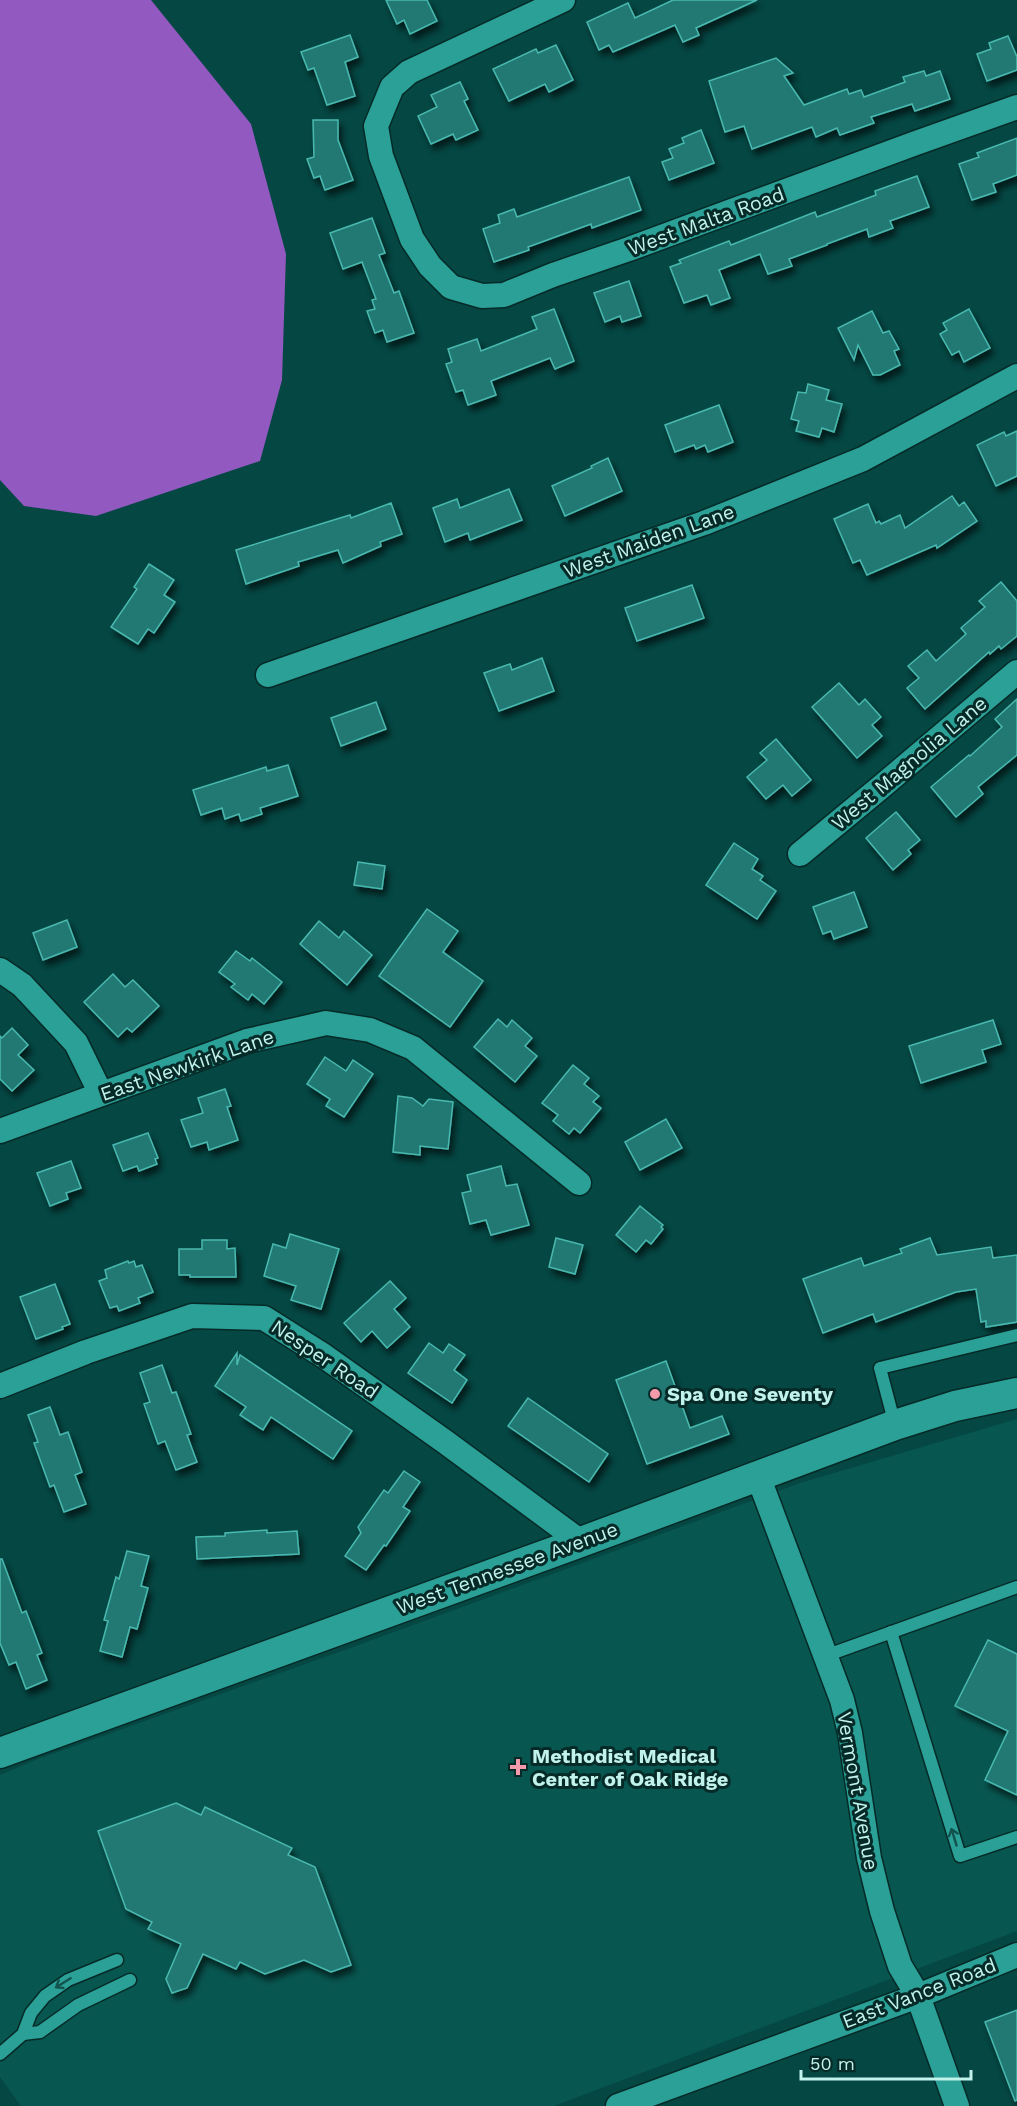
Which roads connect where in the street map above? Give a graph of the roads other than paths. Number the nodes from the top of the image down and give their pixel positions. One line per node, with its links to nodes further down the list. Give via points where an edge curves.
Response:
1 (563, 0): 2 (street, West Malta Road, via 409,72 392,87 376,126 381,156 412,239 430,266 451,287 482,296 504,295)
2 (1017, 107)
3 (1017, 376): 5 (street, West Maiden Lane, via 863,459 704,523)
4 (1017, 672): 6 (street, West Magnolia Lane)
5 (268, 675)
6 (800, 854)
7 (0, 970): 8 (street, via 22,985 76,1043)
8 (101, 1094): 9 (street, East Newkirk Lane); 10 (street, East Newkirk Lane, via 247,1041 326,1023 370,1029 413,1048)
9 (0, 1131)
10 (579, 1183)
11 (1017, 1335): 14 (lane, via 880,1368)
12 (0, 1386): 16 (street, Nesper Road, via 192,1316 264,1318 417,1421)
13 (1017, 1393): 14 (street, West Tennessee Avenue, via 955,1406)
14 (895, 1425): 15 (street, West Tennessee Avenue)
15 (758, 1476): 16 (street, West Tennessee Avenue); 19 (street, Vermont Avenue)
16 (581, 1542): 20 (street, West Tennessee Avenue)
17 (1017, 1587): 18 (lane)
18 (891, 1632): 19 (lane); 21 (lane, one-way to 18, via 960,1856)
19 (825, 1656): 25 (street, Vermont Avenue, via 850,1732 869,1858 882,1911 900,1966)
20 (0, 1753)
21 (1017, 1837)
22 (1017, 1955): 25 (street, East Vance Road)
23 (117, 1960): 26 (lane, one-way to 26, via 68,1980 45,1996 31,2013)
24 (130, 1980): 26 (lane, via 78,2005 40,2032)
25 (918, 1996): 28 (street, East Vance Road); 29 (street, Vermont Avenue)
26 (23, 2034): 27 (lane)
27 (0, 2054)
28 (618, 2106)
29 (957, 2106)

